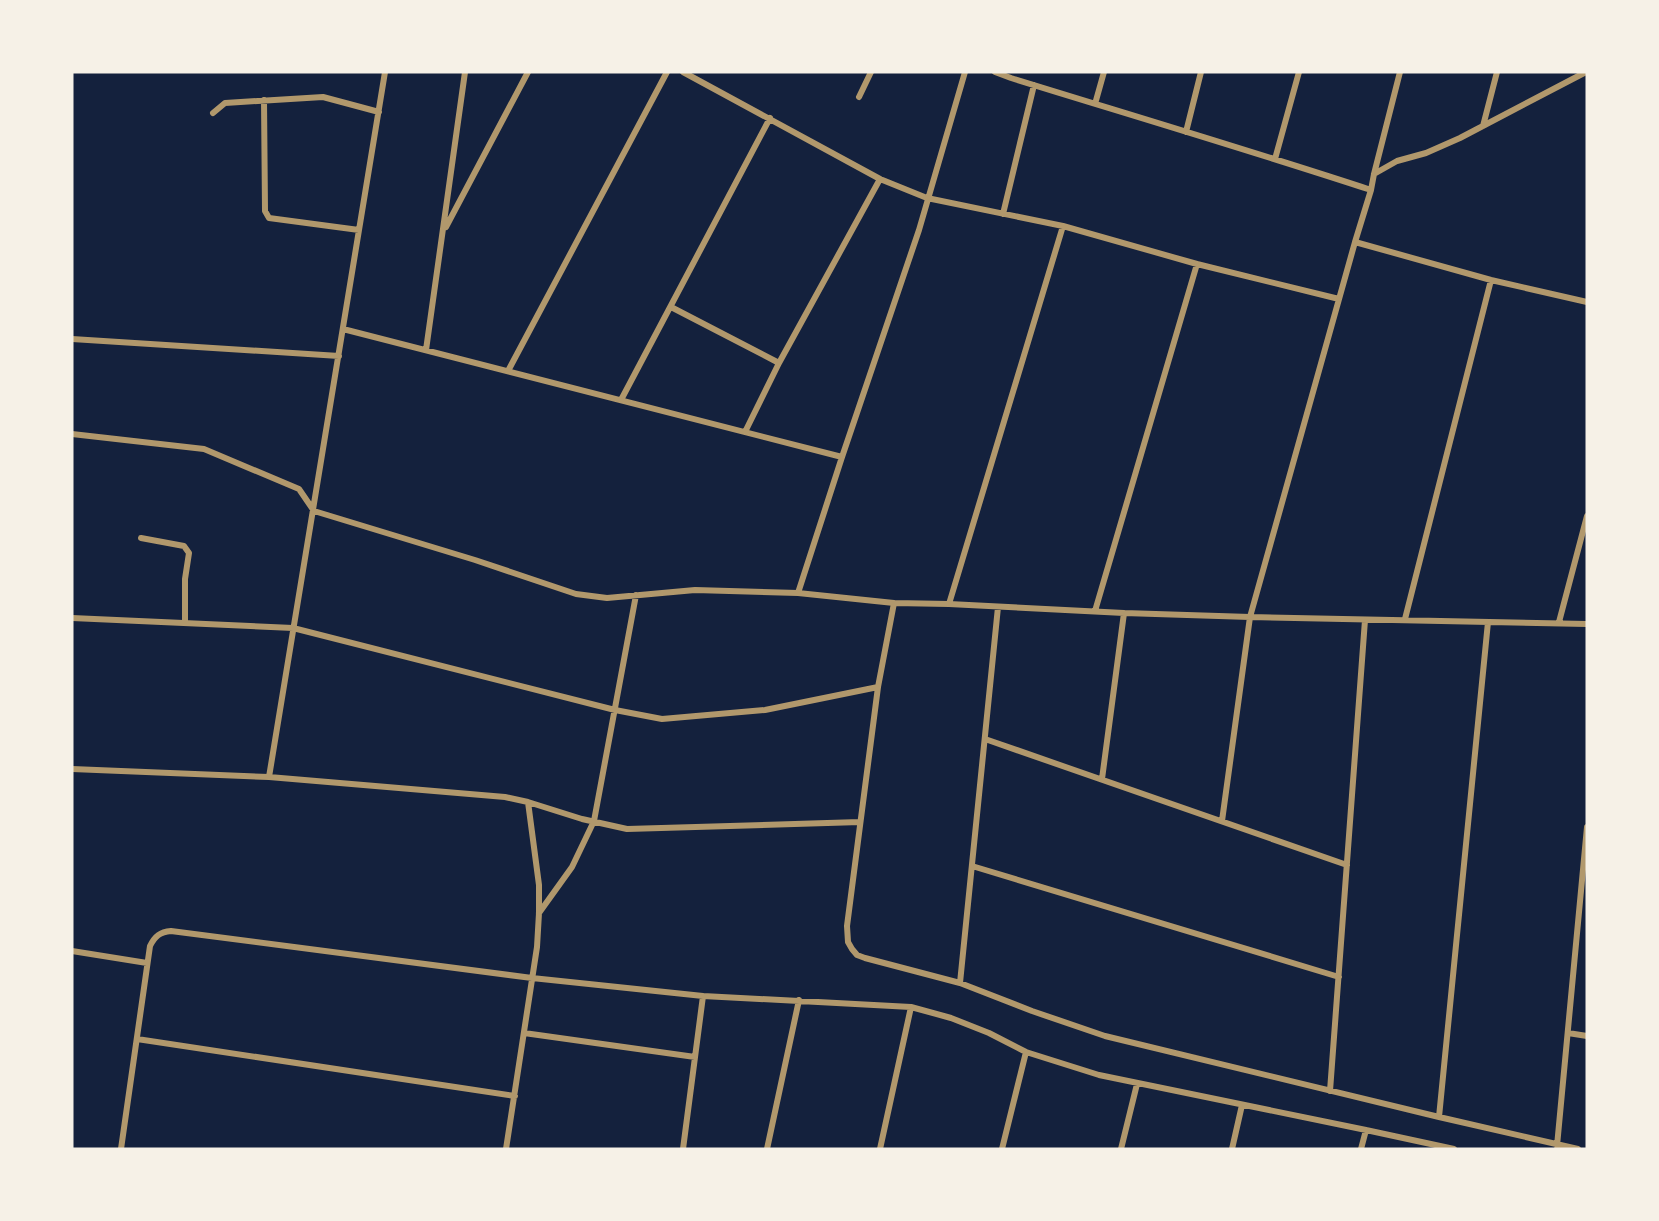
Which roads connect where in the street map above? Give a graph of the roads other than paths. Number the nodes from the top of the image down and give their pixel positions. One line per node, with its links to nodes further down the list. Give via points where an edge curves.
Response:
1 (385, 72): 20 (street)
2 (465, 72): 33 (street)
3 (528, 72): 33 (street)
4 (667, 72): 45 (street)
5 (683, 72): 22 (street)
6 (871, 72): 17 (street)
7 (965, 72): 29 (street)
8 (995, 72): 15 (street)
9 (1104, 72): 19 (street)
10 (1201, 72): 24 (street)
11 (1299, 72): 25 (street)
12 (1400, 72): 26 (street)
13 (1497, 72): 23 (street)
14 (1586, 72): 23 (street)
15 (1012, 75): 16 (street)
16 (1034, 85): 19 (street); 30 (street)
17 (859, 97)
18 (264, 100): 20 (street, via 324,97); 21 (street, via 225,103); 32 (street, via 265,211 269,218)
19 (1095, 104): 24 (street)
20 (379, 112): 32 (street)
21 (214, 113)
22 (771, 118): 27 (street); 39 (street)
23 (1483, 126): 26 (street)
24 (1186, 132): 25 (street)
25 (1275, 159): 28 (street)
26 (1374, 174): 28 (street)
27 (880, 179): 29 (street); 44 (street)
28 (1371, 190): 34 (street)
29 (927, 198): 30 (street); 49 (street)
30 (1003, 214): 31 (street)
31 (1063, 226): 35 (street); 56 (street)
32 (359, 230): 40 (street)
33 (444, 232): 42 (street)
34 (1355, 242): 36 (street); 37 (street)
35 (1197, 264): 37 (street); 58 (street)
36 (1491, 280): 38 (street); 62 (street)
37 (1339, 299): 60 (street)
38 (1587, 302)
39 (671, 307): 44 (street); 46 (street)
40 (343, 329): 42 (street); 43 (street)
41 (72, 339): 43 (street)
42 (426, 350): 45 (street)
43 (339, 356): 50 (street)
44 (779, 363): 47 (street)
45 (508, 371): 46 (street)
46 (621, 400): 47 (street)
47 (744, 432): 49 (street)
48 (72, 434): 50 (street, via 204,449 299,489)
49 (842, 457): 53 (street)
50 (314, 511): 54 (street, via 576,594); 68 (street)
51 (1587, 516): 65 (street)
52 (141, 538): 66 (street, via 184,546 189,553)
53 (798, 593): 54 (street, via 695,590); 55 (street)
54 (636, 595): 70 (street)
55 (894, 603): 56 (street); 69 (street)
56 (949, 604): 57 (street)
57 (998, 607): 58 (street); 71 (street)
58 (1095, 611): 59 (street)
59 (1124, 613): 60 (street); 74 (street)
60 (1250, 617): 63 (street); 77 (street)
61 (72, 618): 66 (street)
62 (1405, 619): 63 (street); 64 (street)
63 (1365, 620): 80 (street)
64 (1488, 622): 65 (street); 103 (street)
65 (1559, 622): 67 (street)
66 (185, 623): 68 (street)
67 (1587, 624)
68 (293, 628): 70 (street); 73 (street)
69 (878, 687): 70 (street, via 765,710 662,719); 78 (street)
70 (615, 709): 76 (street)
71 (985, 739): 74 (street); 81 (street)
72 (72, 769): 73 (street)
73 (269, 777): 75 (street)
74 (1102, 779): 77 (street)
75 (528, 802): 76 (street); 82 (street)
76 (594, 821): 78 (street, via 637,830); 82 (street, via 572,866)
77 (1222, 821): 80 (street)
78 (860, 822): 89 (street, via 846,934 852,949 872,960)
79 (1587, 827): 83 (street)
80 (1347, 865): 87 (street)
81 (972, 866): 87 (street); 89 (street)
82 (539, 914): 88 (street)
83 (1578, 920): 84 (street); 94 (street)
84 (1587, 922)
85 (72, 951): 86 (street)
86 (147, 963): 88 (street, via 152,941 171,931); 96 (street)
87 (1339, 977): 100 (street)
88 (532, 978): 90 (street); 93 (street)
89 (960, 983): 100 (street, via 1105,1036)
90 (703, 996): 91 (street); 98 (street)
91 (799, 1000): 92 (street); 109 (street)
92 (911, 1007): 97 (street, via 951,1018); 110 (street)
93 (524, 1033): 98 (street); 101 (street)
94 (1568, 1033): 95 (street); 105 (street)
95 (1587, 1036)
96 (137, 1039): 101 (street); 106 (street)
97 (1026, 1052): 99 (street); 111 (street)
98 (695, 1056): 108 (street)
99 (1137, 1084): 102 (street); 112 (street)
100 (1330, 1091): 103 (street)
101 (514, 1096): 107 (street)
102 (1242, 1105): 104 (street); 113 (street)
103 (1439, 1118): 105 (street)
104 (1366, 1130): 114 (street); 115 (street)
105 (1557, 1146): 116 (street)
106 (121, 1149)
107 (506, 1149)
108 (683, 1149)
109 (767, 1149)
110 (880, 1149)
111 (1002, 1149)
112 (1121, 1149)
113 (1232, 1149)
114 (1361, 1149)
115 (1454, 1149)
116 (1578, 1149)

